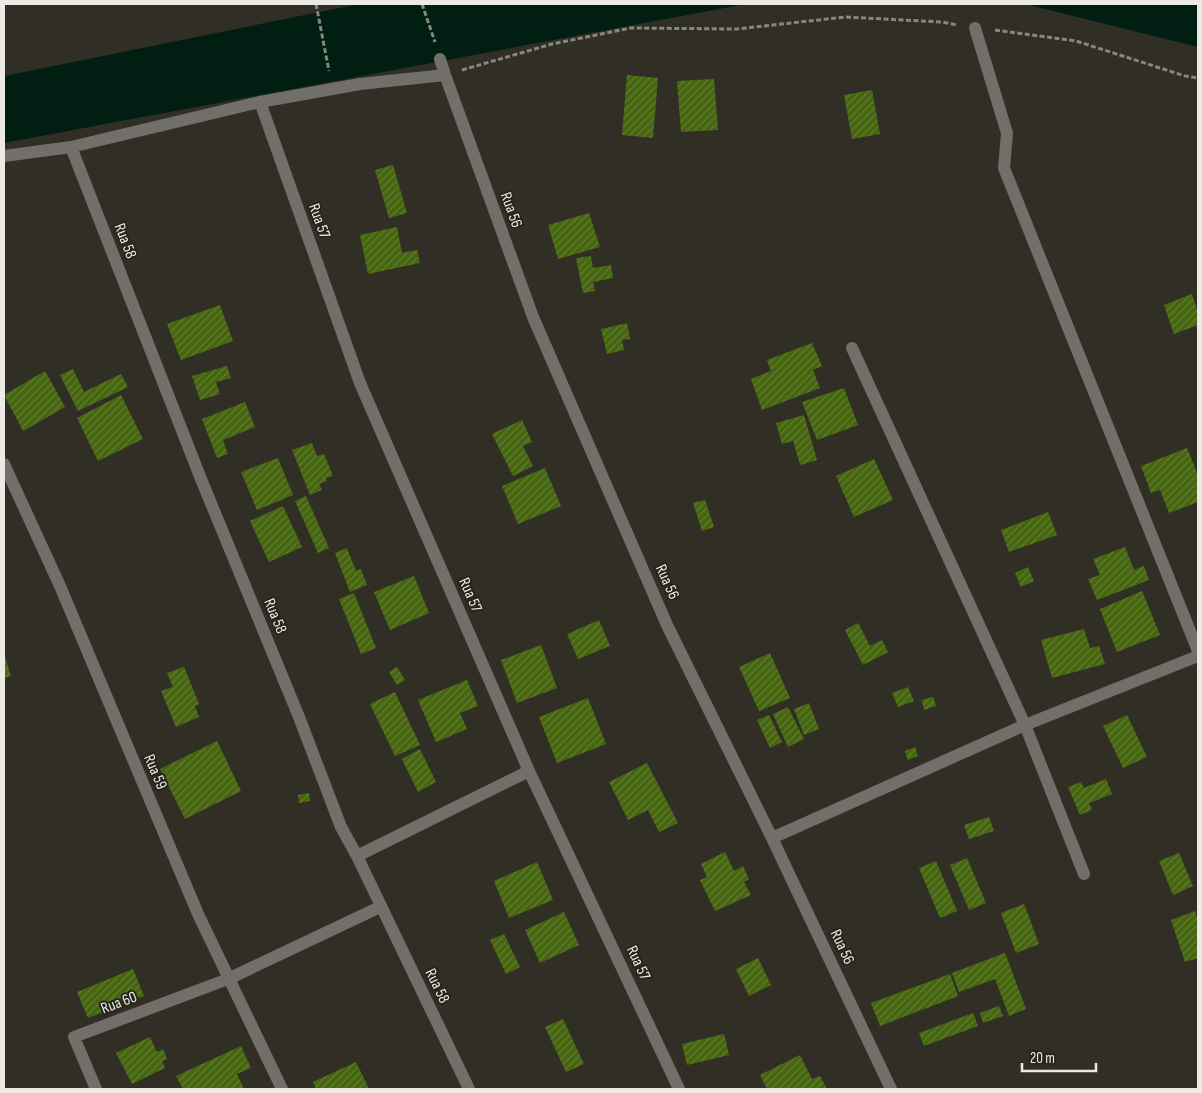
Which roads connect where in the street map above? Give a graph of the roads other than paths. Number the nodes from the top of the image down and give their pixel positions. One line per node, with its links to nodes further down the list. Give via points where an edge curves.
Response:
1 (975, 28): 9 (street, via 1007,132 1004,168)
2 (440, 59): 3 (street, Rua 56)
3 (445, 75): 4 (street, via 360,84); 13 (street, Rua 56, via 533,318 667,625)
4 (260, 102): 5 (street); 12 (street, Rua 57, via 360,383)
5 (72, 147): 6 (street); 14 (street, Rua 58, via 201,479 341,827)
6 (4, 156)
7 (852, 348): 11 (street)
8 (4, 464): 17 (street, Rua 59, via 60,586)
9 (1198, 651)
10 (1198, 656): 11 (street)
11 (1025, 725): 13 (street); 15 (street)
12 (529, 771): 14 (street); 21 (street, Rua 57)
13 (772, 838): 22 (street, Rua 56)
14 (357, 856): 16 (street, Rua 58)
15 (1084, 874)
16 (380, 907): 17 (street); 20 (street, Rua 58)
17 (228, 979): 18 (street, Rua 60, via 74,1038); 19 (street, Rua 59)
18 (96, 1089)
19 (282, 1089)
20 (469, 1089)
21 (679, 1089)
22 (891, 1089)

